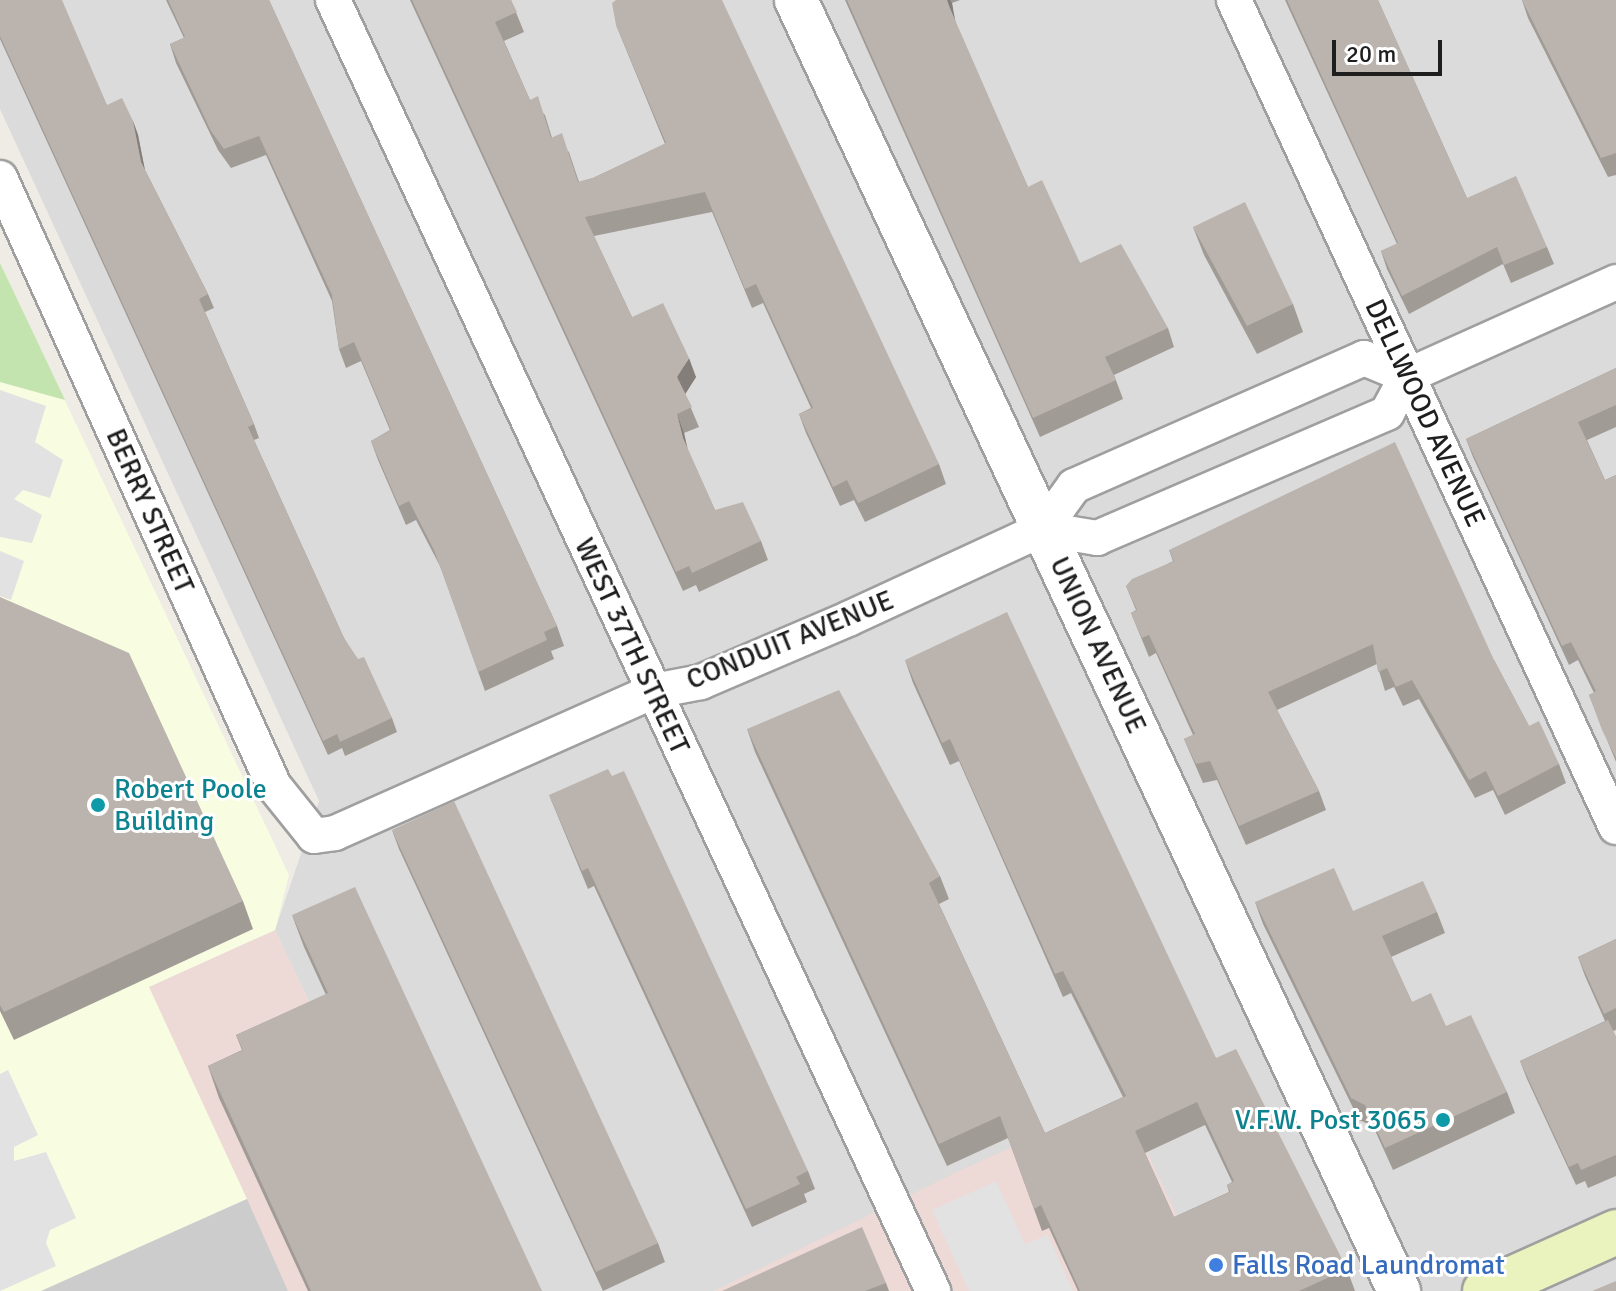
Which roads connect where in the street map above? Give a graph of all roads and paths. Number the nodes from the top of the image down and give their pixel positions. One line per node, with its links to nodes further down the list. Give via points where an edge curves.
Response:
1 (333, 0): 8 (street, WEST 37TH STREET)
2 (796, 0): 7 (street, UNION AVENUE)
3 (1234, 0): 6 (street, DELLWOOD AVENUE)
4 (0, 178): 10 (street, BERRY STREET, via 274,786)
5 (1616, 282): 6 (street)
6 (1407, 376): 7 (street, via 1387,413 1097,538); 7 (street, via 1364,358 1074,486); 9 (street, DELLWOOD AVENUE)
7 (1043, 529): 8 (street, CONDUIT AVENUE, via 701,682); 13 (street, UNION AVENUE)
8 (654, 691): 10 (street, CONDUIT AVENUE, via 335,833); 12 (street, WEST 37TH STREET)
9 (1616, 827)
10 (314, 836)
11 (1616, 1232): 14 (main road)
12 (933, 1291)
13 (1399, 1291)
14 (1485, 1291)

